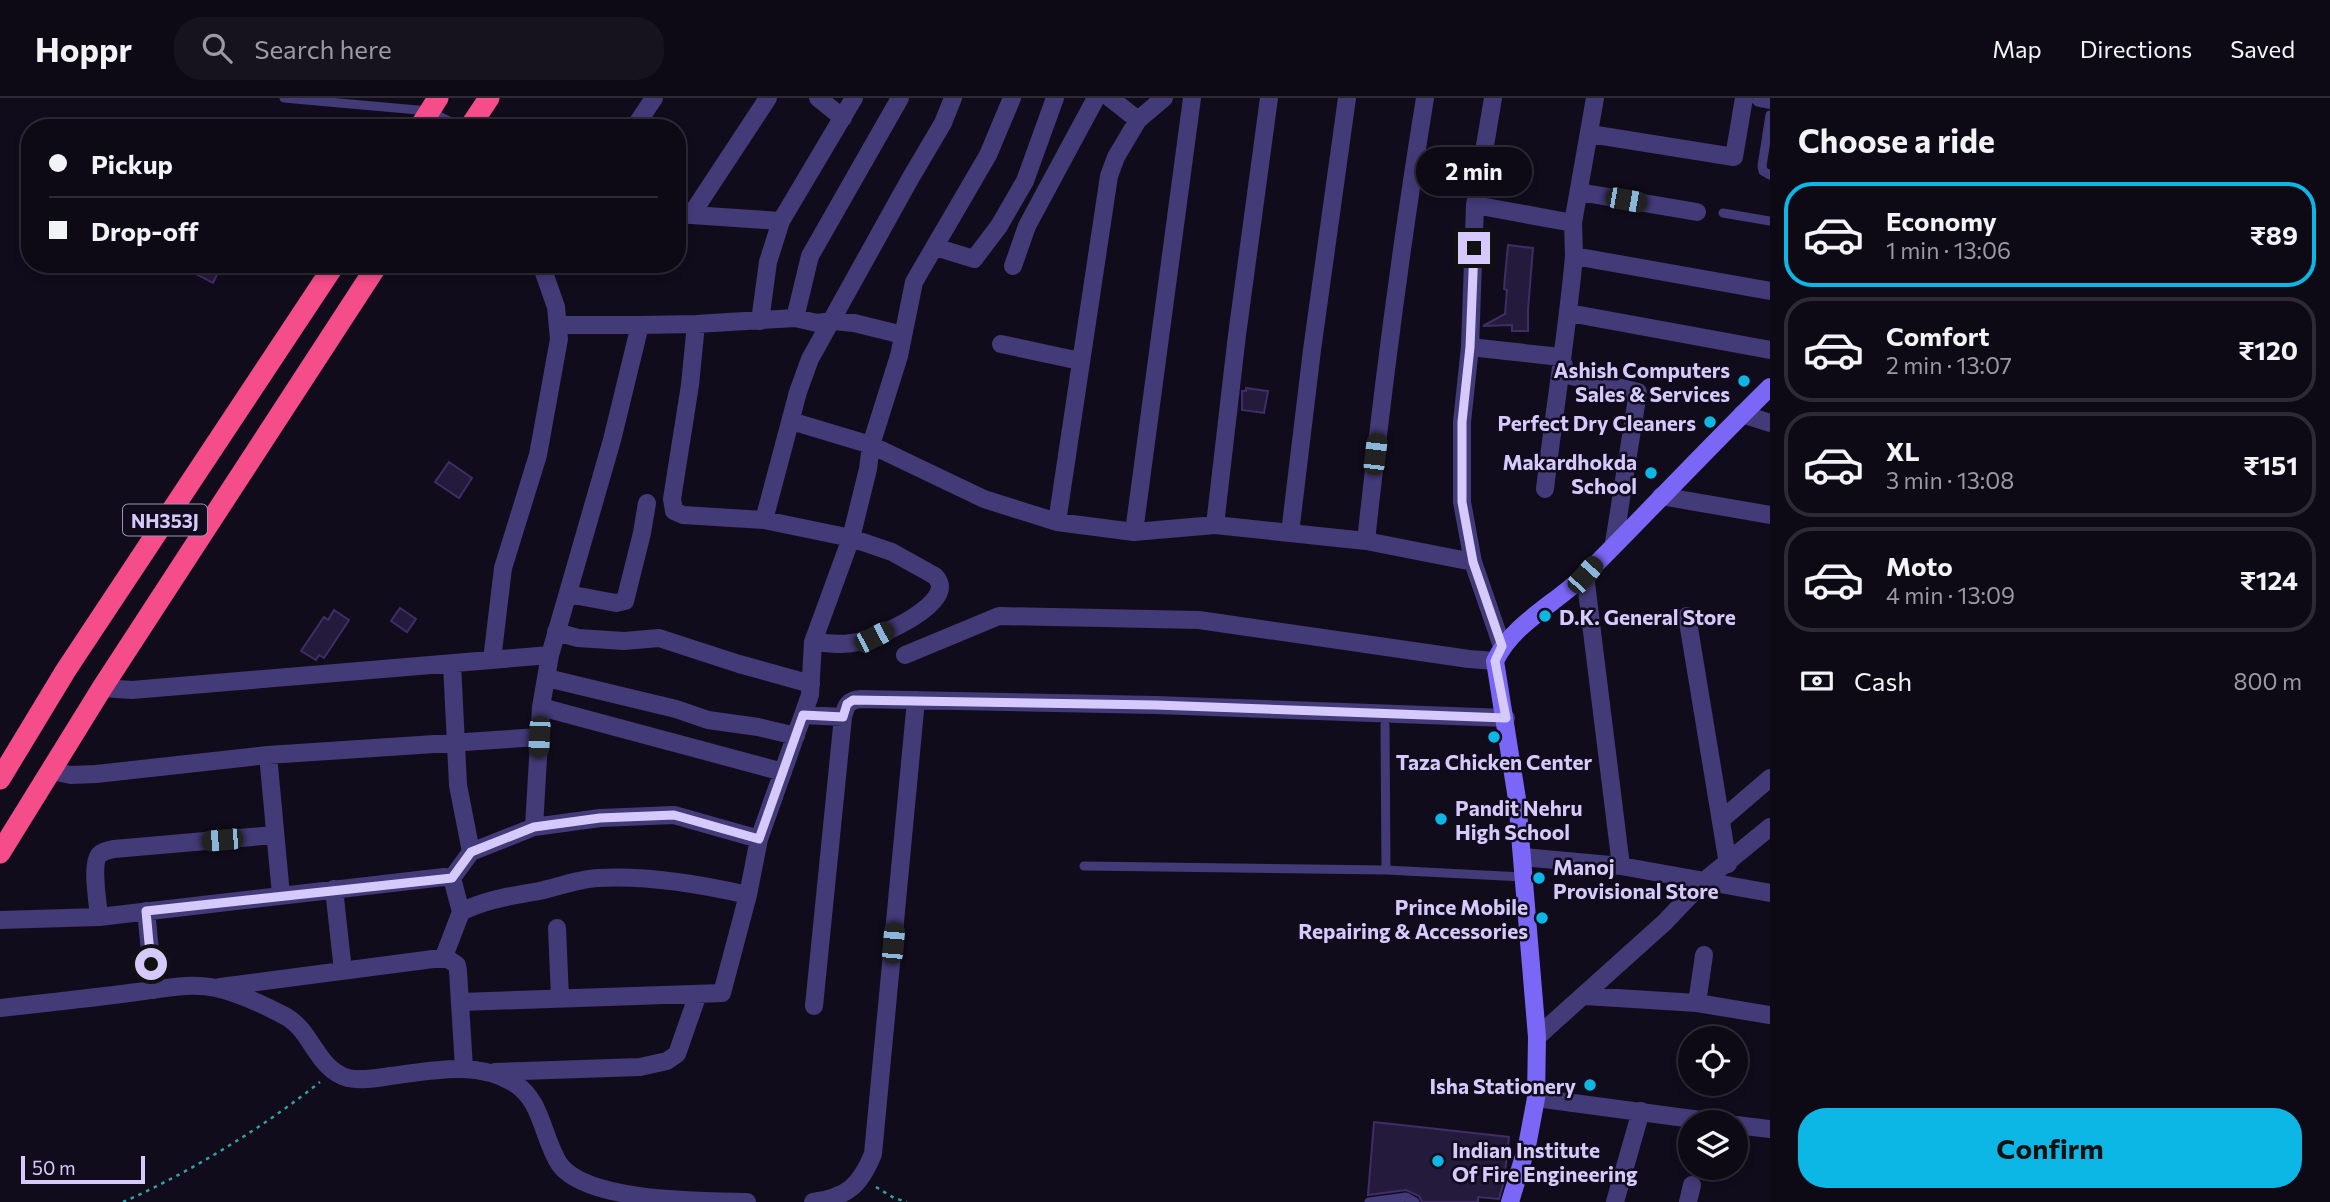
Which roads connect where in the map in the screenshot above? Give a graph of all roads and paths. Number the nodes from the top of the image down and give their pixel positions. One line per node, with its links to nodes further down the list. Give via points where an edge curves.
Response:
1 (284, 98): 23 (lane)
2 (489, 98): 26 (highway)
3 (654, 98): 27 (street)
4 (768, 98): 33 (street)
5 (818, 98): 25 (street)
6 (853, 98): 25 (street)
7 (900, 98): 48 (street, via 810,256)
8 (953, 98): 50 (street)
9 (1012, 98): 40 (street, via 988,155)
10 (1055, 98): 40 (street, via 1025,181 974,260)
11 (1096, 98): 42 (street, via 1027,226)
12 (1110, 98): 28 (street)
13 (1164, 98): 28 (street)
14 (1192, 98): 72 (street)
15 (1269, 98): 71 (street)
16 (1347, 98): 73 (street)
17 (1425, 98): 75 (street, via 1386,360)
18 (1493, 98): 32 (street)
19 (1595, 98): 29 (street)
20 (1744, 98): 29 (street, via 1734,157)
21 (1760, 98): 22 (street)
22 (1770, 100)
23 (428, 112)
24 (1770, 115): 30 (lane, via 1762,166)
25 (843, 118): 37 (street)
26 (475, 119)
27 (640, 119)
28 (1138, 120): 59 (street, via 1109,176)
29 (1590, 134): 31 (street)
30 (1770, 175)
31 (1579, 192): 34 (street); 39 (street)
32 (1475, 205): 39 (street); 56 (street)
33 (686, 211)
34 (1697, 212)
35 (1723, 213): 38 (lane)
36 (686, 214): 37 (street)
37 (781, 221): 49 (street, via 768,262)
38 (1770, 221)
39 (1573, 223): 41 (street)
40 (935, 247): 54 (street, via 914,282)
41 (1574, 256): 46 (street); 47 (street)
42 (1013, 266)
43 (329, 273): 104 (highway, NH353J, via 66,670)
44 (371, 273): 90 (highway, NH353J)
45 (544, 273): 52 (street)
46 (1770, 291)
47 (1569, 313): 57 (street); 58 (street)
48 (795, 318): 49 (street); 50 (street)
49 (760, 321): 51 (street)
50 (833, 321): 54 (street); 62 (street, via 810,359)
51 (696, 324): 53 (street); 69 (street, via 673,488 674,511 683,516)
52 (559, 325): 53 (street); 86 (street, via 538,455 503,568)
53 (640, 325): 79 (street)
54 (903, 335): 64 (street)
55 (1001, 344): 59 (street)
56 (1470, 347): 58 (street); 77 (street, via 1462,422 1462,502)
57 (1770, 350)
58 (1561, 357): 65 (street); 76 (street, via 1567,375 1639,392)
59 (1080, 361): 70 (street)
60 (1770, 387): 61 (street)
61 (1742, 414): 63 (street); 66 (street)
62 (790, 421): 64 (street); 69 (street)
63 (1770, 423)
64 (871, 445): 70 (street, via 985,499); 74 (street)
65 (1545, 489)
66 (1661, 496): 68 (street); 76 (street)
67 (647, 503): 79 (street, via 625,601)
68 (1770, 515)
69 (764, 520): 74 (street)
70 (1057, 522): 72 (street)
71 (1215, 526): 72 (street); 73 (street)
72 (1134, 531)
73 (1290, 533): 75 (street)
74 (851, 538): 82 (street); 82 (street, via 892,552 935,576 941,590 927,607 874,637 846,644)
75 (1366, 541): 77 (street)
76 (1614, 543): 78 (street)
77 (1473, 562): 83 (street)
78 (1585, 575): 83 (street); 115 (street)
79 (568, 594): 81 (street)
80 (1687, 616): 105 (street)
81 (556, 632): 84 (street); 89 (street, via 624,641 659,638)
82 (813, 642): 89 (street)
83 (1498, 654): 85 (street, via 1456,658 1199,620 999,616); 95 (street)
84 (550, 655): 86 (street); 88 (street)
85 (905, 655)
86 (492, 660): 87 (street)
87 (452, 664): 90 (street, via 132,690); 99 (street)
88 (547, 678): 92 (street); 97 (street)
89 (811, 684): 93 (street)
90 (102, 688): 101 (highway, NH353J)
91 (916, 700): 94 (street, via 853,700); 95 (street); 151 (street, via 873,1154)
92 (541, 707): 98 (street); 102 (street)
93 (803, 715): 94 (street); 97 (street)
94 (843, 717): 139 (street)
95 (1506, 718): 112 (street)
96 (1385, 725): 116 (lane)
97 (796, 736): 102 (street)
98 (539, 737): 99 (street); 106 (street)
99 (455, 743): 100 (street); 110 (street)
100 (268, 755): 101 (street, via 96,774); 108 (street)
101 (51, 771): 111 (highway, NH353J)
102 (783, 772): 109 (street)
103 (1770, 778): 105 (street)
104 (0, 779)
105 (1721, 820): 113 (street)
106 (534, 827): 109 (street, via 674,815); 110 (street)
107 (1770, 827): 113 (street)
108 (275, 835): 122 (street); 126 (street, via 102,852 96,868)
109 (759, 839): 123 (street)
110 (471, 852): 118 (street)
111 (0, 853)
112 (1523, 857): 115 (street); 117 (street)
113 (1728, 864): 119 (street)
114 (1084, 866): 116 (lane)
115 (1621, 866): 119 (street)
116 (1386, 870): 117 (lane)
117 (1523, 877): 142 (street)
118 (452, 878): 120 (street); 125 (street)
119 (1703, 882): 121 (street); 135 (street)
120 (334, 889): 122 (street); 131 (street)
121 (1770, 893)
122 (281, 895): 124 (street)
123 (748, 895): 125 (street, via 665,880 596,878 490,900); 134 (street, via 722,993)
124 (146, 911): 126 (street); 133 (street)
125 (461, 912): 130 (street)
126 (99, 917): 127 (street)
127 (0, 920)
128 (557, 928): 136 (street)
129 (1704, 954): 138 (street)
130 (443, 959): 131 (street); 137 (street, via 457,965)
131 (344, 971): 132 (street)
132 (217, 988): 133 (street); 144 (street, via 288,1017)
133 (154, 990): 140 (street)
134 (698, 994): 136 (street); 145 (street, via 677,1054 667,1061 640,1067)
135 (1585, 996): 138 (street); 142 (street)
136 (560, 998): 137 (street)
137 (461, 1002): 143 (street)
138 (1697, 1003): 141 (street)
139 (814, 1006)
140 (0, 1008)
141 (1770, 1015)
142 (1537, 1037): 146 (street)
143 (464, 1068): 144 (street, via 370,1079 348,1078); 145 (street)
144 (334, 1071): 152 (path, via 284,1110)
145 (490, 1072): 153 (street, via 515,1083 532,1098 560,1165 573,1177 597,1189 634,1197)
146 (1536, 1098): 147 (street); 158 (street)
147 (1641, 1111): 148 (street); 159 (street)
148 (1678, 1116)
149 (1748, 1126): 150 (street)
150 (1770, 1129)
151 (865, 1174): 154 (street, via 852,1189); 155 (path, via 879,1190)
152 (123, 1202)
153 (747, 1202)
154 (813, 1202)
155 (907, 1202)
156 (1369, 1202): 157 (lane, via 1406,1197)
157 (1415, 1202)
158 (1510, 1202)
159 (1615, 1202)

